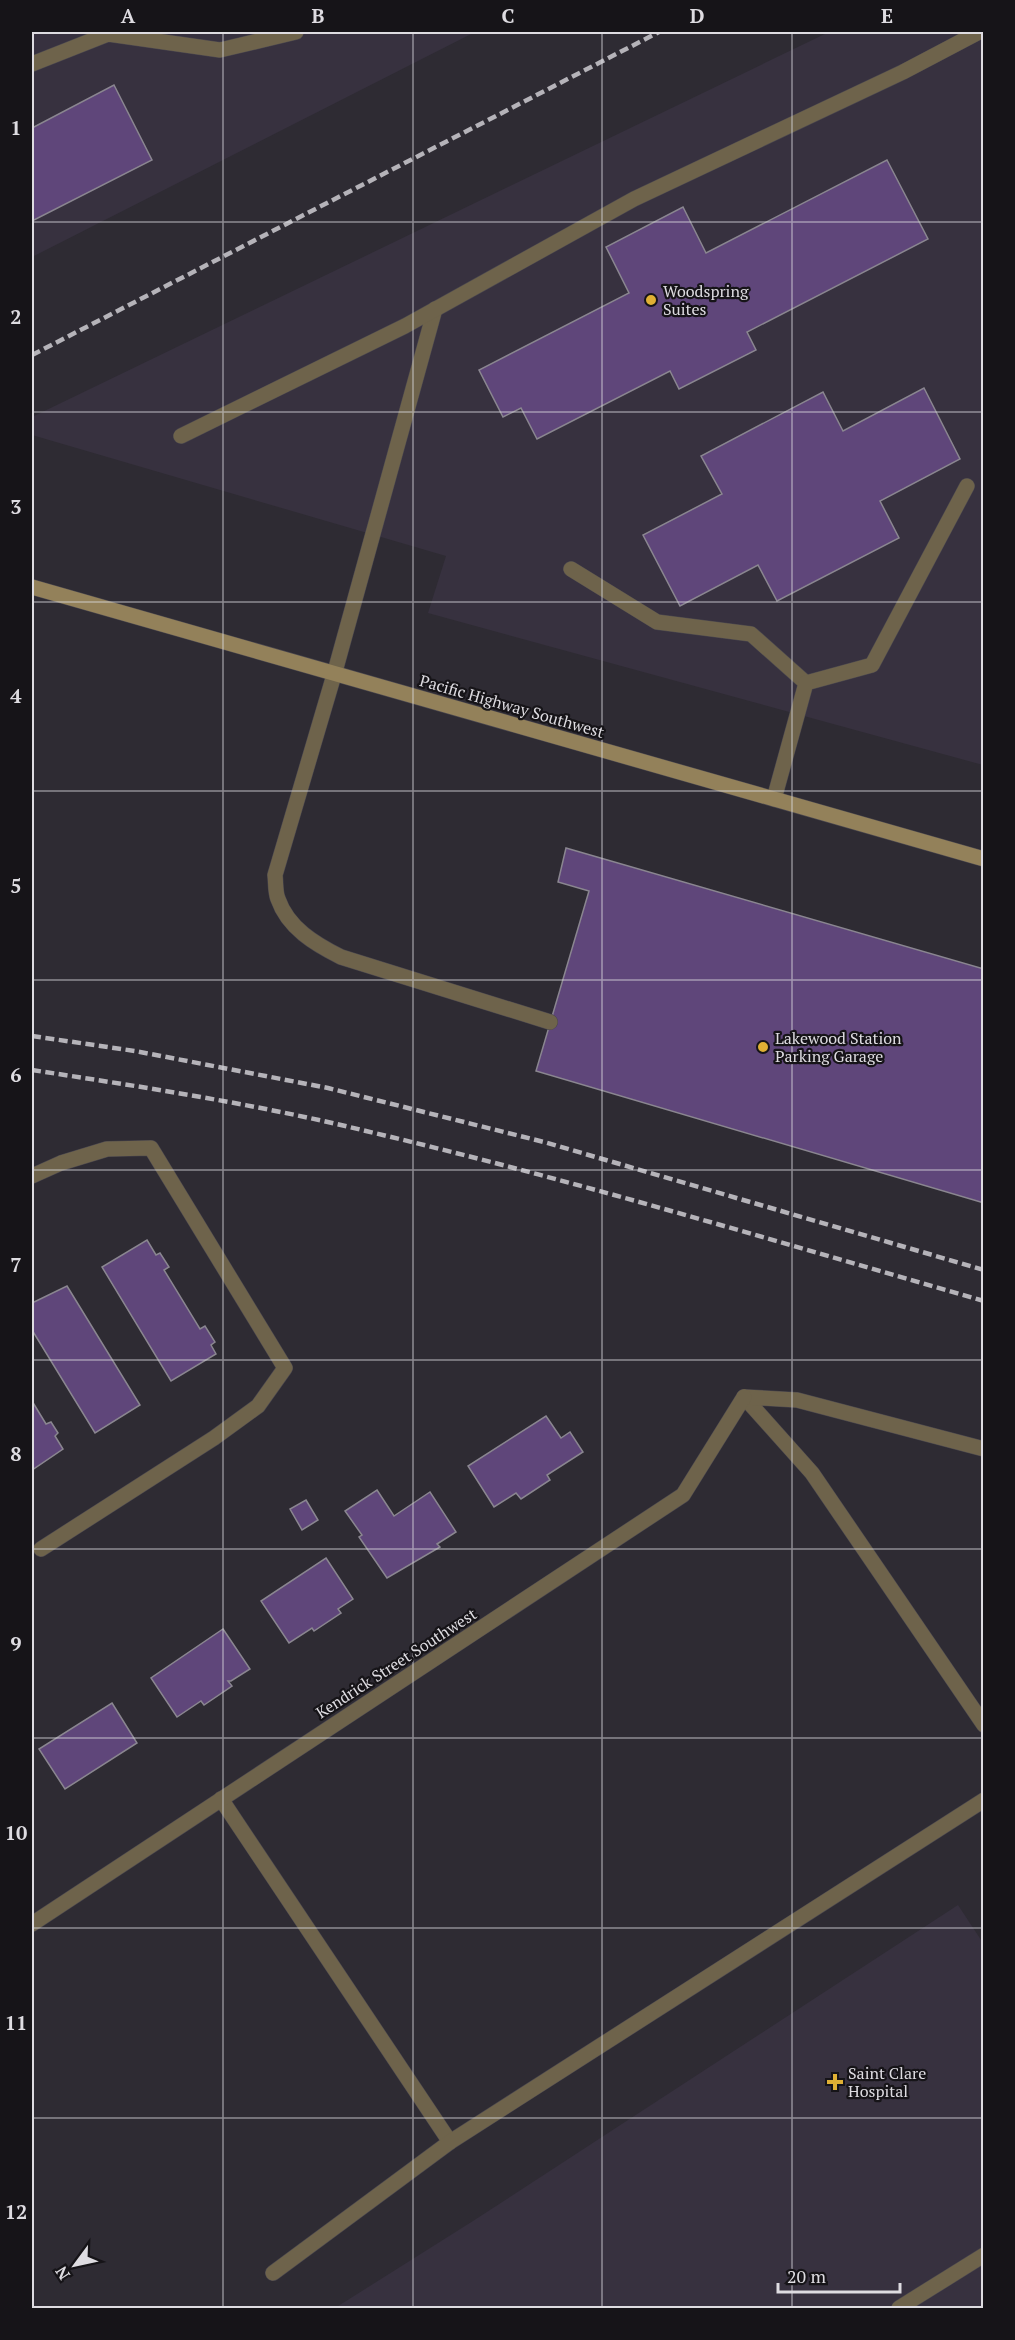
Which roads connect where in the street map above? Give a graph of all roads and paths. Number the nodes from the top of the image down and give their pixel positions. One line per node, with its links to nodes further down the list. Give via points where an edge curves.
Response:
1 (296, 32): 3 (street, via 220,50 108,33)
2 (980, 32): 4 (street, via 634,199)
3 (32, 64)
4 (435, 309): 5 (street); 9 (street)
5 (181, 436)
6 (967, 486): 10 (street, via 872,665)
7 (571, 570): 10 (street, via 657,622 751,634)
8 (32, 587): 9 (main road, Pacific Highway Southwest)
9 (334, 675): 11 (main road, Pacific Highway Southwest); 13 (street, via 275,875 277,898 288,919 313,943 341,957)
10 (807, 683): 11 (street)
11 (774, 799): 12 (main road, Pacific Highway Southwest)
12 (984, 859)
13 (550, 1022)
14 (32, 1176): 17 (street, via 107,1149 151,1148 285,1368 258,1406)
15 (744, 1397): 16 (street, via 797,1400); 18 (street, via 812,1473); 19 (street, Kendrick Street Southwest, via 683,1495)
16 (984, 1449)
17 (41, 1549)
18 (984, 1725)
19 (221, 1799): 21 (street, Kendrick Street Southwest); 22 (street)
20 (984, 1800): 22 (street)
21 (32, 1924)
22 (450, 2142): 24 (street)
23 (984, 2255): 25 (street)
24 (273, 2273)
25 (898, 2308)

